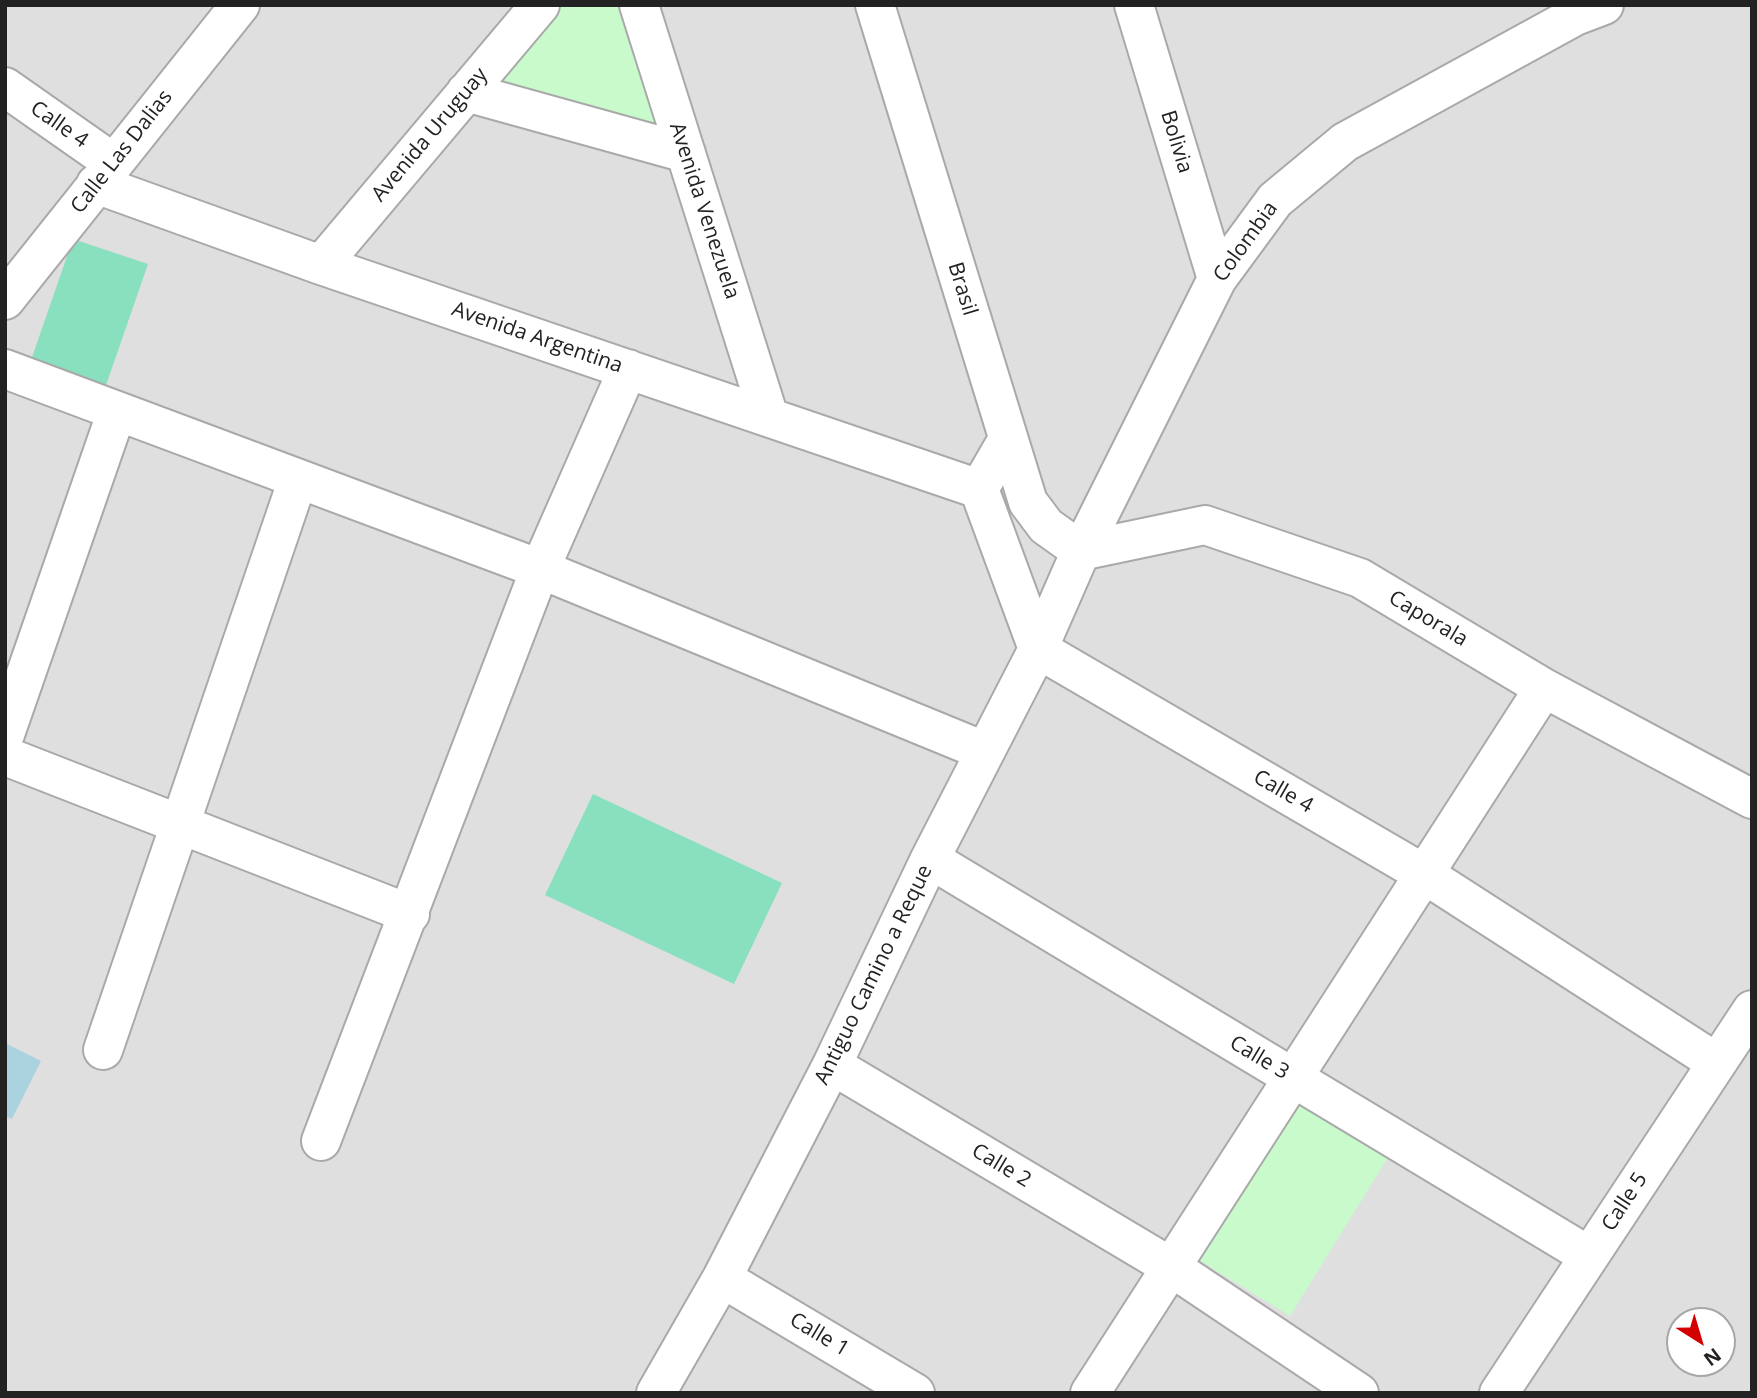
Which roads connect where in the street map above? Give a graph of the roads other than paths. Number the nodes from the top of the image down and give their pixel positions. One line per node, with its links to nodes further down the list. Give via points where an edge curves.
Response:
1 (240, 5): 10 (street, Calle Las Dalias)
2 (540, 5): 8 (street, Avenida Uruguay)
3 (639, 5): 9 (street, Avenida Venezuela)
4 (875, 5): 18 (street, Brasil)
5 (1134, 5): 12 (street, Bolivia)
6 (1578, 8): 12 (street, Colombia, via 1346,142 1275,200)
7 (5, 87): 10 (street, Calle 4)
8 (466, 92): 9 (street); 11 (street, Avenida Uruguay)
9 (686, 153): 17 (street, Avenida Venezuela)
10 (104, 173): 11 (street, Avenida Argentina); 13 (street, Calle Las Dalias)
11 (321, 265): 15 (street, Avenida Argentina)
12 (1217, 279): 21 (street, Colombia)
13 (5, 300)
14 (5, 369): 16 (street)
15 (628, 369): 17 (street, Avenida Argentina); 22 (street)
16 (117, 411): 19 (street); 25 (street)
17 (769, 417): 20 (street, Avenida Argentina)
18 (1008, 439): 20 (street); 21 (street, Brasil, via 1028,502 1046,526)
19 (298, 479): 22 (street); 29 (street)
20 (979, 489): 23 (street)
21 (1081, 551): 23 (street, Antiguo Camino a Reque); 24 (street, Caporala, via 1205,525 1360,578)
22 (540, 569): 26 (street); 32 (street)
23 (1038, 649): 26 (street, Antiguo Camino a Reque); 31 (street, Calle 4)
24 (1545, 688): 28 (street, Caporala); 31 (street)
25 (5, 734)
26 (984, 751): 30 (street, Antiguo Camino a Reque)
27 (5, 756): 29 (street)
28 (1752, 799)
29 (180, 824): 32 (street); 34 (street)
30 (930, 859): 36 (street, Antiguo Camino a Reque); 37 (street, Calle 3)
31 (1424, 874): 35 (street, Calle 4); 37 (street)
32 (410, 914): 38 (street)
33 (1752, 1010): 35 (street, Calle 5)
34 (103, 1051)
35 (1717, 1063): 39 (street, Calle 5)
36 (832, 1065): 40 (street, Calle 2); 41 (street, Antiguo Camino a Reque)
37 (1293, 1078): 39 (street, Calle 3); 40 (street)
38 (321, 1141)
39 (1589, 1256): 46 (street, Calle 5)
40 (1171, 1268): 44 (street); 45 (street, Calle 2)
41 (722, 1278): 42 (street, Antiguo Camino a Reque); 43 (street, Calle 1)
42 (656, 1393)
43 (915, 1393)
44 (1090, 1393)
45 (1359, 1393)
46 (1499, 1393)

